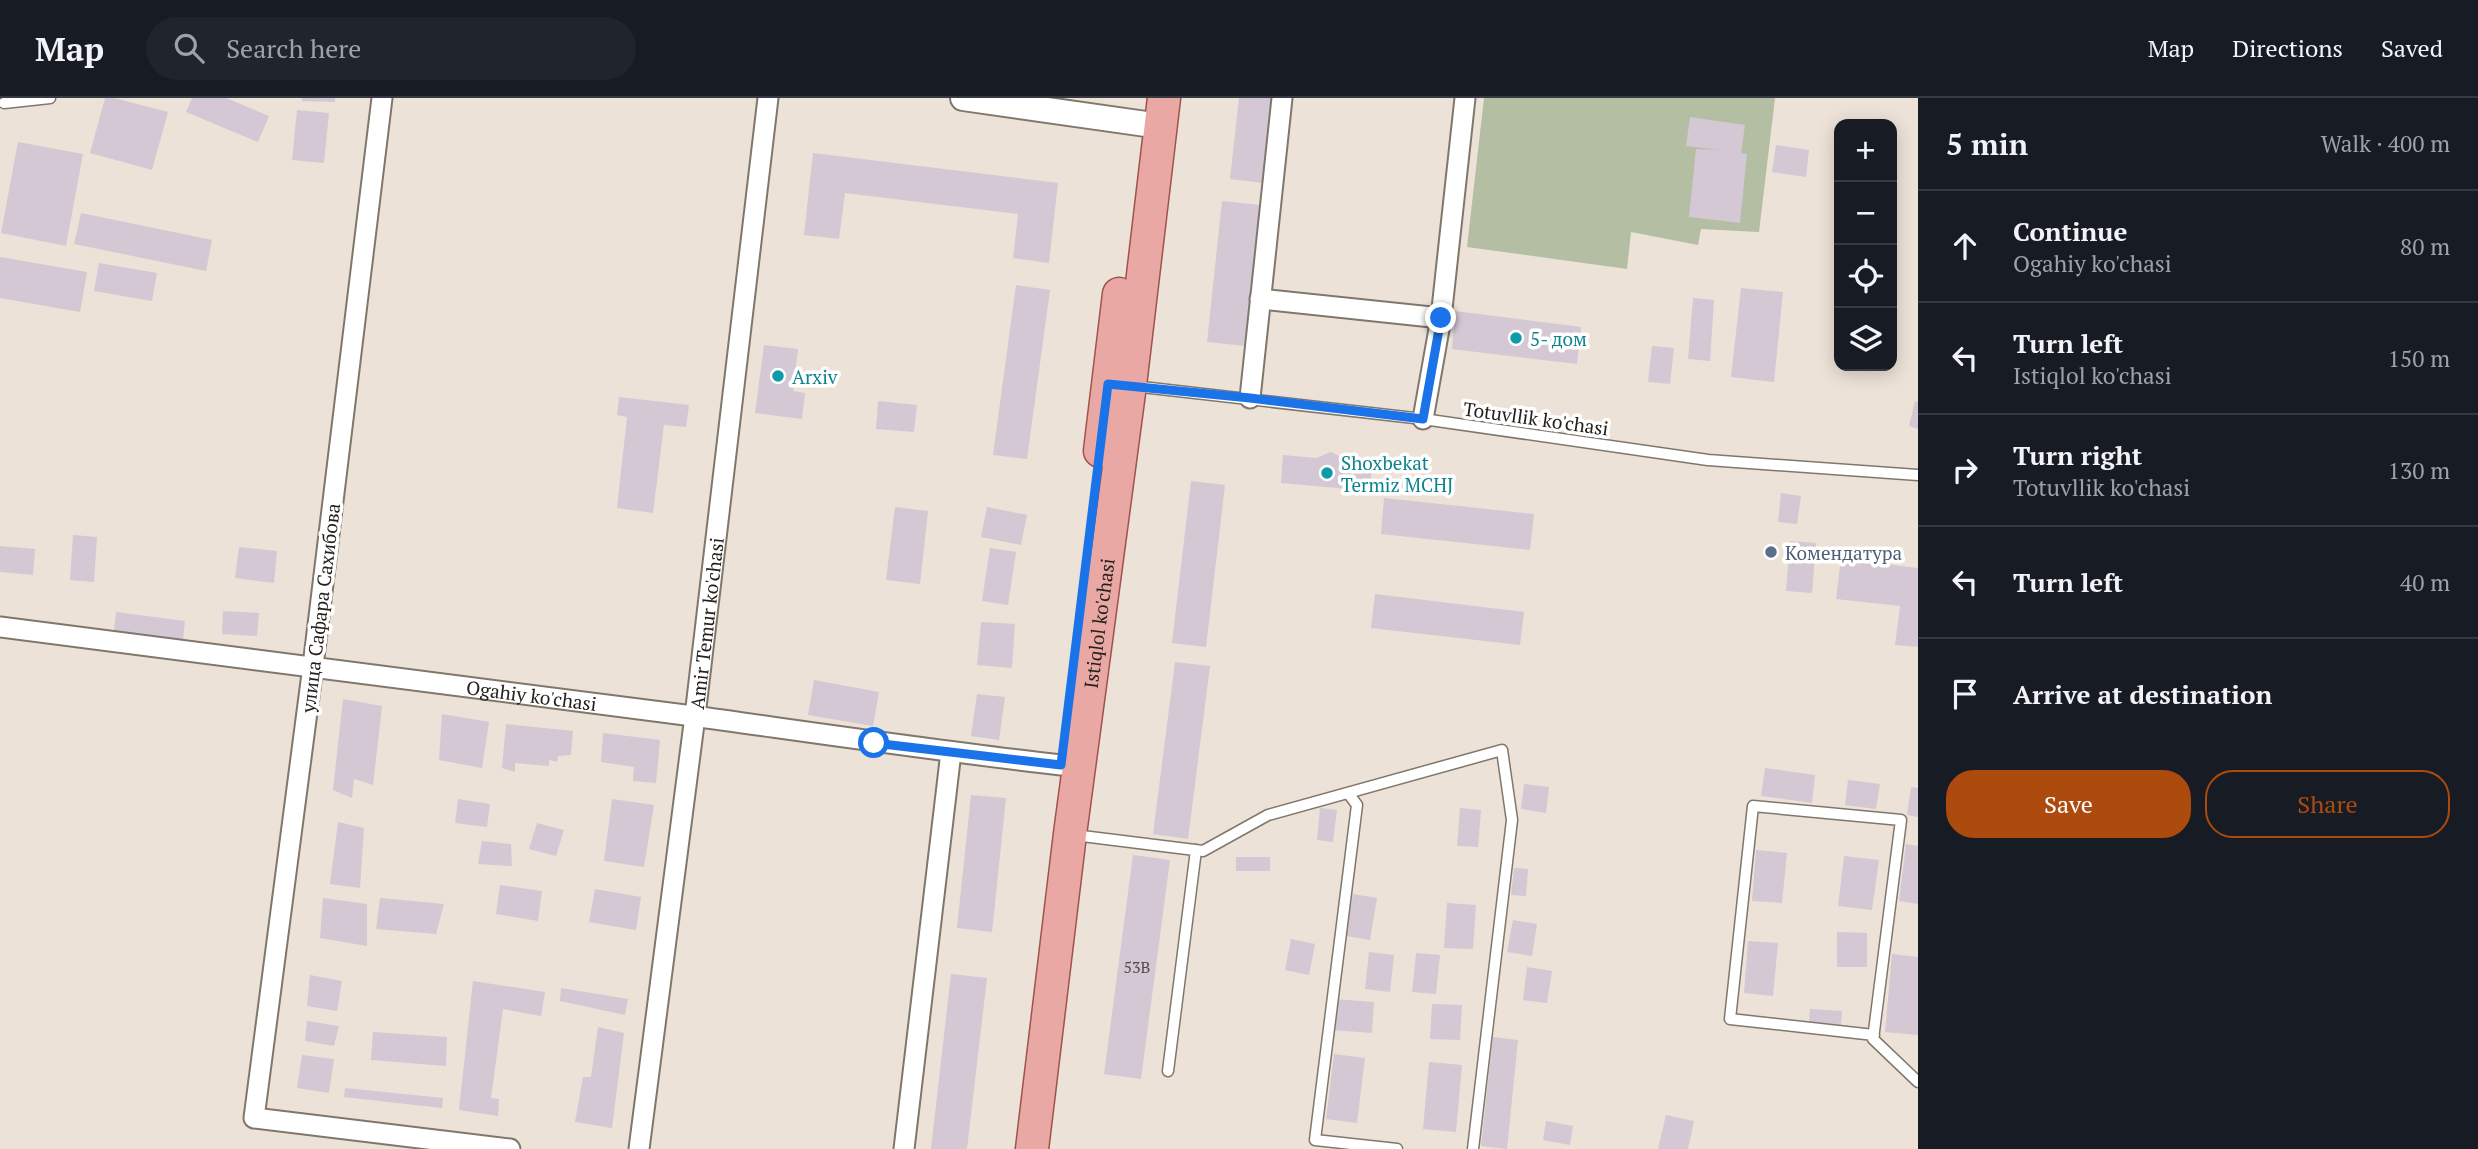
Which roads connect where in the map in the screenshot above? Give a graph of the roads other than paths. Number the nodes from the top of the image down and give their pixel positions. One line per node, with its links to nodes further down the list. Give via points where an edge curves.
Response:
1 (50, 98): 7 (lane)
2 (382, 98): 16 (street, улица Сафара Сахибова)
3 (768, 98): 17 (street, Amir Temur ko'chasi)
4 (963, 98): 8 (street)
5 (1282, 98): 9 (street)
6 (1465, 98): 10 (street)
7 (4, 103)
8 (1152, 111): 11 (main road, Istiqlol ko'chasi)
9 (1260, 299): 10 (street); 12 (street)
10 (1441, 318): 13 (street)
11 (1119, 385): 12 (lane, Totuvllik ko'chasi); 19 (main road, Istiqlol ko'chasi); 21 (main road, Istiqlol ko'chasi)
12 (1250, 398): 13 (lane, Totuvllik ko'chasi)
13 (1423, 419): 14 (lane, Totuvllik ko'chasi, via 1708,460)
14 (1918, 475)
15 (0, 627): 16 (street, Ogahiy ko'chasi)
16 (313, 666): 17 (street, Ogahiy ko'chasi); 26 (street, улица Сафара Сахибова, via 254,1118)
17 (695, 716): 18 (street, Ogahiy ko'chasi); 27 (street, Amir Temur ko'chasi)
18 (951, 752): 19 (street, Ogahiy ko'chasi); 28 (street)
19 (1061, 765): 29 (main road, Istiqlol ko'chasi)
20 (1348, 793): 22 (lane, via 1268,815 1203,851); 31 (lane, via 1356,805 1315,1140); 32 (lane, via 1502,750 1513,820)
21 (1070, 834): 22 (lane); 30 (main road, Istiqlol ko'chasi)
22 (1196, 850): 24 (lane)
23 (1874, 1035): 23 (lane, via 1901,820 1753,806 1730,1019); 25 (lane)
24 (1168, 1071)
25 (1918, 1082)
26 (510, 1149)
27 (639, 1149)
28 (904, 1149)
29 (1016, 1149)
30 (1032, 1149)
31 (1397, 1149)
32 (1473, 1149)

